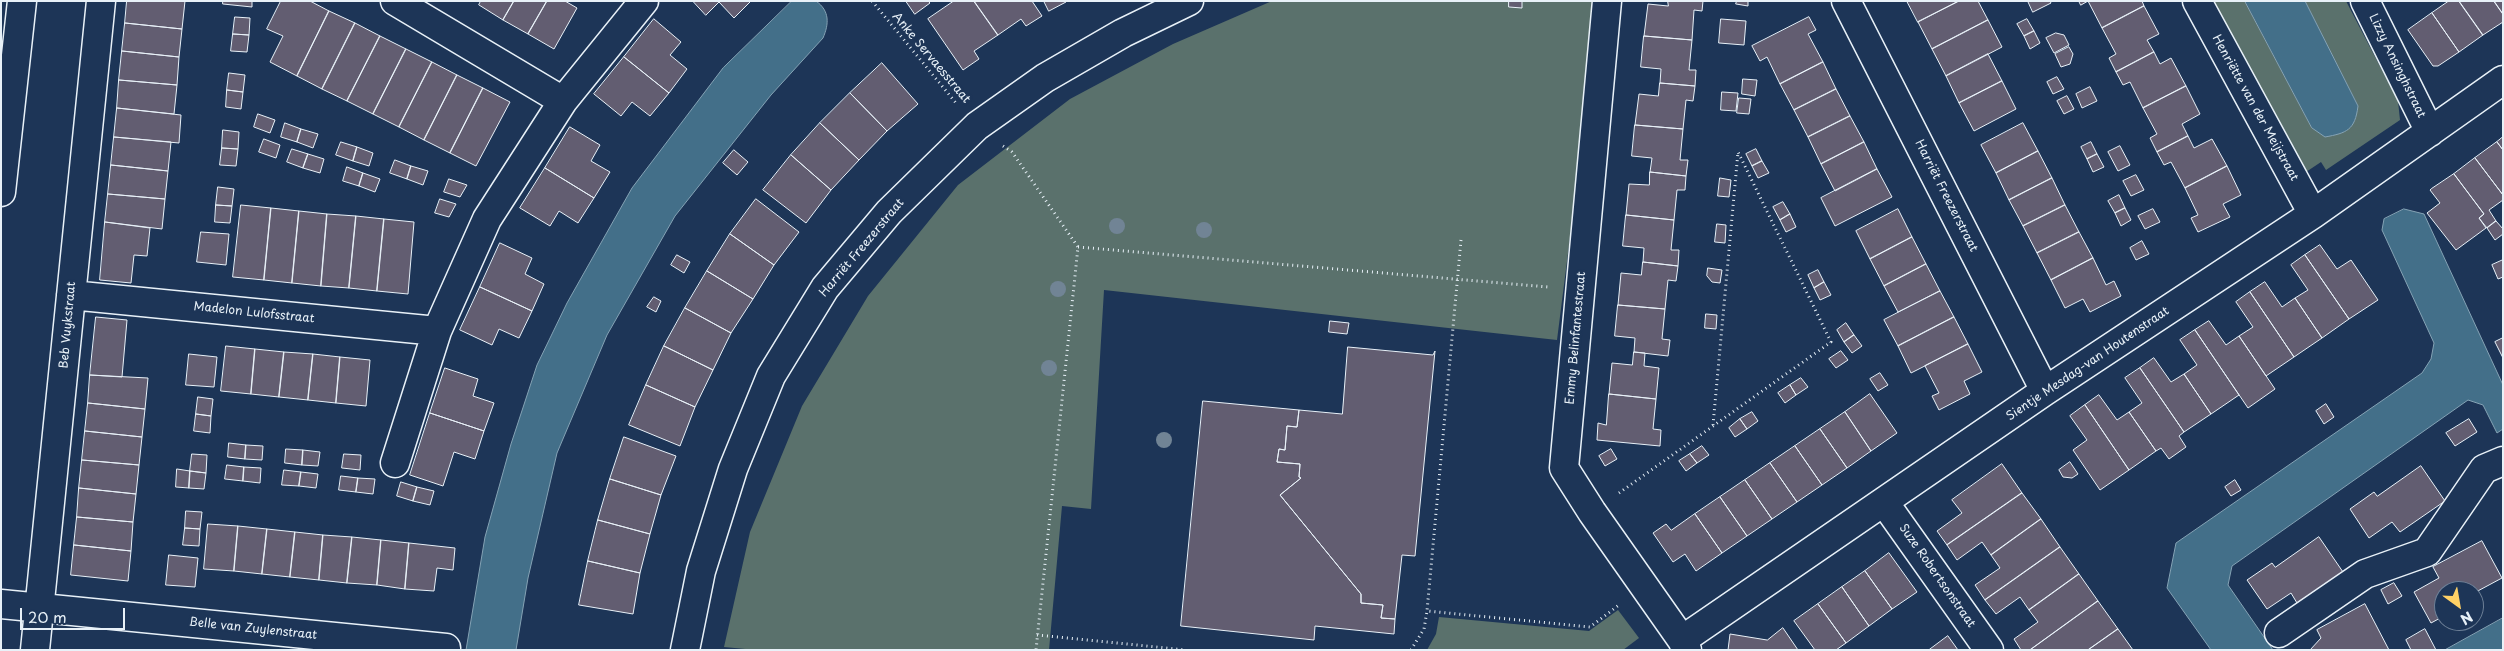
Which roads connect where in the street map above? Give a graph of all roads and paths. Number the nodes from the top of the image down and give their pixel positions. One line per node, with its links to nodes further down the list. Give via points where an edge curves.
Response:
1 (22, 1): 15 (street)
2 (101, 1): 21 (street, Beb Vuykstraat)
3 (395, 1): 12 (street)
4 (644, 1): 12 (street)
5 (872, 1): 13 (path, Anke Servaesstraat)
6 (1189, 1): 13 (street, Harriët Freezerstraat, via 1123,33 1045,78)
7 (1607, 1): 20 (street, Emmy Belinfantestraat)
8 (1846, 1): 23 (street, Harriët Freezerstraat)
9 (2197, 1): 16 (street, Henriëtte van der Meijstraat)
10 (2365, 1): 14 (street, Lizzy Ansinghstraat)
11 (2503, 80): 14 (street, Sientje Mesdag-van Houtenstraat)
12 (562, 101): 22 (street, via 488,219)
13 (977, 126): 18 (path, Anke Servaesstraat, via 1012,152); 38 (street, Harriët Freezerstraat, via 889,212 825,288 771,376 732,469 701,571)
14 (2430, 132): 16 (street, Sientje Mesdag-van Houtenstraat)
15 (1, 192)
16 (2313, 214): 23 (street, Sientje Mesdag-van Houtenstraat)
17 (1461, 240): 19 (path)
18 (1078, 247): 19 (path); 34 (path)
19 (1457, 278): 20 (path); 32 (path)
20 (1580, 290): 28 (street, Emmy Belinfantestraat, via 1564,468)
21 (71, 295): 22 (street, Madelon Lulofsstraat); 31 (street, Beb Vuykstraat)
22 (436, 331): 26 (street)
23 (2045, 391): 27 (street, Sientje Mesdag-van Houtenstraat)
24 (1714, 425): 24 (path, via 1831,342 1738,152 1729,249); 28 (path)
25 (2503, 461): 33 (street, via 2484,469 2428,552 2365,574)
26 (395, 463)
27 (1884, 502): 35 (street, Sientje Mesdag-van Houtenstraat); 42 (street, Suze Robertsonstraat)
28 (1592, 512): 29 (street, Emmy Belinfantestraat)
29 (1644, 586): 32 (path, via 1590,627); 35 (street, Emmy Belinfantestraat)
30 (1, 604): 31 (street, Belle van Zuylenstraat)
31 (41, 607): 36 (street, Belle van Zuylenstraat); 37 (street, Beb Vuykstraat)
32 (1427, 611): 41 (path, via 1424,629)
33 (2279, 633)
34 (1037, 634): 39 (path); 40 (path)
35 (1684, 645)
36 (446, 648)
37 (35, 650)
38 (685, 650)
39 (1036, 650)
40 (1186, 650)
41 (1411, 650)
42 (1989, 650)

